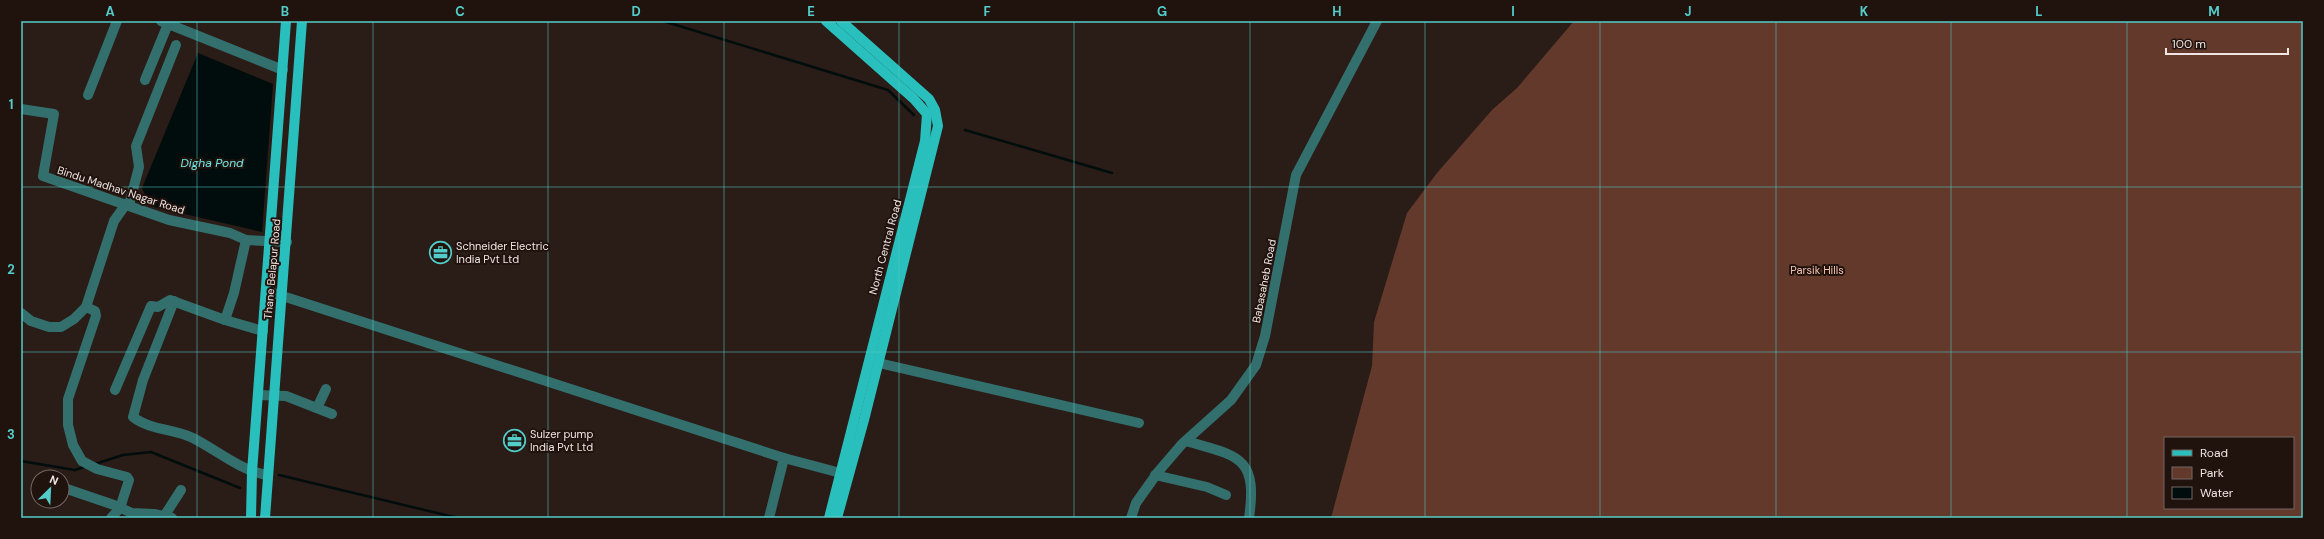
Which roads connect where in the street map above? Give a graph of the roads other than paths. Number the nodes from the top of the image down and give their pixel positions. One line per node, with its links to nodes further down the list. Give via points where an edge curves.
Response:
1 (117, 21): 11 (street)
2 (286, 21): 9 (main road, Thane Belapur Road)
3 (302, 21): 17 (main road, Thane Belapur Road)
4 (826, 21): 13 (main road)
5 (842, 21): 13 (main road, North Central Road, via 929,98)
6 (1377, 21): 33 (street, Babasaheb Road, via 1296,175 1265,336 1256,365 1231,400)
7 (165, 22): 9 (street); 10 (street)
8 (176, 45): 14 (street, via 136,146 139,167)
9 (283, 70): 16 (main road, Thane Belapur Road)
10 (145, 80)
11 (88, 95)
12 (21, 109): 14 (street, Bindu Madhav Nagar Road, via 54,114 43,176)
13 (932, 113): 25 (main road, North Central Road, via 938,126 936,143)
14 (128, 205): 15 (street, Bindu Madhav Nagar Road, via 169,220 230,233); 21 (street, via 114,221)
15 (246, 240): 16 (street, Bindu Madhav Nagar Road); 23 (street)
16 (271, 241): 17 (street, Bindu Madhav Nagar Road); 18 (main road, Thane Belapur Road)
17 (287, 242): 19 (main road, Thane Belapur Road)
18 (266, 291): 19 (street); 24 (main road, Thane Belapur Road)
19 (282, 296): 29 (main road, Thane Belapur Road); 34 (street)
20 (174, 301): 23 (street); 27 (street, via 150,307); 35 (street, via 143,380 133,417 140,423 192,438 230,462)
21 (86, 307): 22 (street, via 61,327 49,327 31,321); 42 (street, via 95,311 96,316 68,399 67,412 73,445 82,461 129,480)
22 (21, 313)
23 (225, 320): 24 (street)
24 (263, 331): 28 (main road, Thane Belapur Road)
25 (873, 362): 32 (street); 36 (main road, North Central Road)
26 (326, 389): 30 (street)
27 (115, 390)
28 (258, 395): 29 (street); 35 (main road, Thane Belapur Road)
29 (273, 395): 30 (street, via 293,398); 37 (main road, Thane Belapur Road)
30 (317, 408): 31 (street)
31 (332, 414)
32 (1139, 424)
33 (1186, 441): 38 (street, Babasaheb Road); 51 (street, via 1230,454 1244,465 1251,481)
34 (784, 458): 36 (street); 47 (street)
35 (252, 472): 37 (street); 45 (main road, Thane Belapur Road)
36 (844, 474): 48 (main road, North Central Road); 49 (main road, North Central Road)
37 (266, 475): 46 (main road, Thane Belapur Road)
38 (1155, 475): 41 (street, via 1207,486); 50 (street, Babasaheb Road, via 1136,503)
39 (70, 490): 42 (street)
40 (181, 490): 43 (street)
41 (1226, 496)
42 (120, 508): 43 (street, via 140,515 144,513); 44 (street)
43 (166, 517)
44 (111, 518)
45 (251, 518)
46 (265, 518)
47 (769, 518)
48 (829, 518)
49 (837, 518)
50 (1131, 518)
51 (1250, 518)

